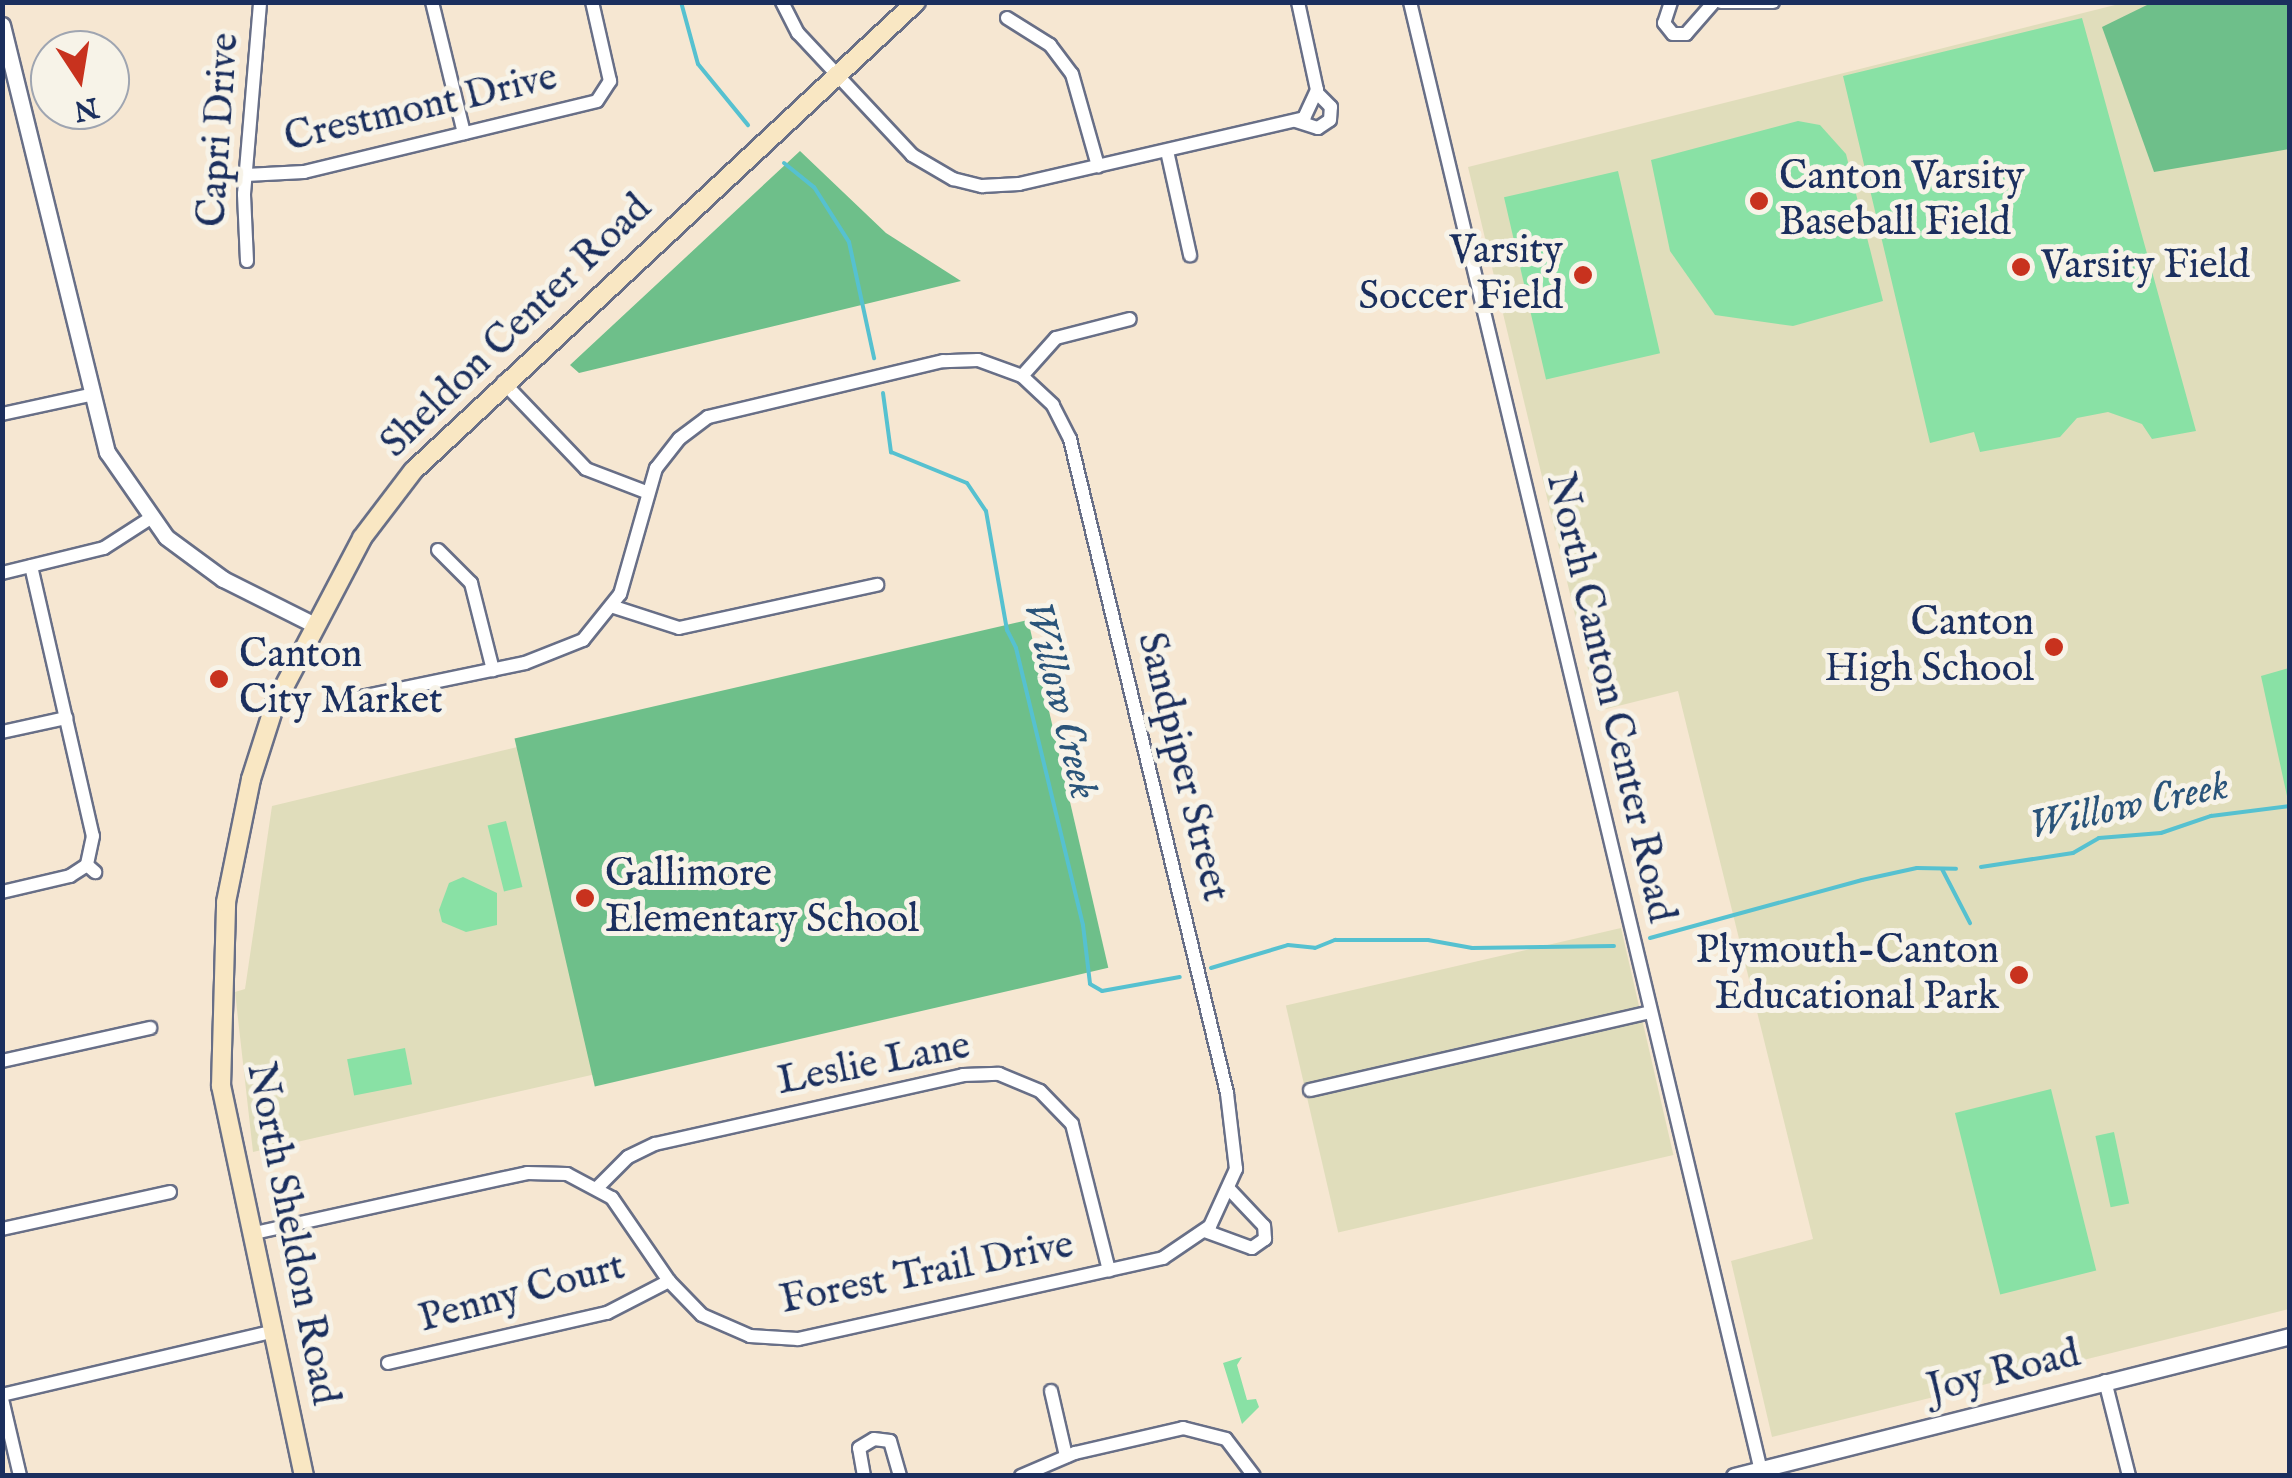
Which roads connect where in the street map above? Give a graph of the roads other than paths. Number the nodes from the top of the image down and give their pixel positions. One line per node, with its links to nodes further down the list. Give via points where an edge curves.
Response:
1 (260, 2): 20 (street, Capri Drive)
2 (432, 2): 17 (street)
3 (592, 2): 17 (street, Crestmont Drive, via 609,74 606,92 587,105)
4 (782, 2): 13 (street, via 798,34)
5 (916, 2): 13 (main road, Sheldon Center Road)
6 (1298, 2): 15 (street)
7 (1410, 2): 42 (street, North Canton Center Road)
8 (1671, 2): 9 (street, via 1664,23 1673,34 1686,34)
9 (1718, 2): 10 (street)
10 (1772, 2)
11 (1008, 18): 19 (street, via 1050,44 1072,74)
12 (2, 25): 14 (street)
13 (838, 75): 19 (street, via 912,155 953,180 1004,186); 25 (main road, Sheldon Center Road)
14 (9, 78): 26 (street)
15 (1317, 93): 16 (street, via 1312,109); 16 (street, via 1331,107 1330,120 1318,128)
16 (1296, 122): 18 (street)
17 (464, 133): 20 (street, Crestmont Drive, via 304,172)
18 (1168, 151): 19 (street); 21 (street)
19 (1098, 166)
20 (246, 174): 22 (street, Capri Drive)
21 (1190, 254)
22 (247, 261)
23 (1130, 319): 24 (street, via 1056,338)
24 (1022, 376): 28 (street, via 978,360 943,361 731,408 679,439); 47 (street, Sandpiper Street, via 1053,405 1070,439 1236,1129)
25 (502, 382): 28 (street, via 586,469); 35 (main road, Sheldon Center Road, via 382,509)
26 (89, 395): 27 (street); 29 (street, via 107,452)
27 (2, 414)
28 (646, 492): 34 (street)
29 (149, 519): 31 (street, via 104,548); 35 (street, via 223,579)
30 (438, 550): 36 (street, via 471,583)
31 (32, 566): 32 (street); 38 (street)
32 (2, 572)
33 (877, 585): 34 (street, via 679,628)
34 (614, 607): 36 (street, via 572,647)
35 (313, 624): 41 (main road, Sheldon Center Road, via 251,779)
36 (494, 670): 37 (street)
37 (351, 699)
38 (66, 718): 39 (street); 40 (street, via 94,836 91,868)
39 (2, 732)
40 (2, 892)
41 (224, 945): 52 (main road, North Sheldon Road, via 221,1086)
42 (1650, 1012): 45 (street); 62 (street, North Canton Center Road)
43 (150, 1028): 44 (street)
44 (2, 1061)
45 (1310, 1090)
46 (598, 1188): 52 (street, Forest Trail Drive, via 567,1174 527,1173); 53 (street, Leslie Lane, via 628,1157 655,1144 963,1075 999,1074 1040,1091 1072,1124); 54 (street, Forest Trail Drive, via 626,1213)
47 (1230, 1190): 49 (street, Sandpiper Street); 51 (street, via 1264,1226 1265,1239 1252,1248)
48 (170, 1192): 50 (street)
49 (1220, 1213): 51 (street, Forest Trail Drive)
50 (2, 1229)
51 (1205, 1231): 53 (street, Forest Trail Drive, via 1163,1258)
52 (250, 1234): 55 (main road, North Sheldon Road)
53 (1110, 1270): 54 (street, Forest Trail Drive, via 784,1340 718,1324)
54 (669, 1281): 57 (street, Penny Court, via 607,1313)
55 (271, 1332): 60 (street); 64 (main road, North Sheldon Road)
56 (2290, 1336): 58 (street, Joy Road)
57 (388, 1362)
58 (2106, 1381): 62 (street, Joy Road); 70 (street)
59 (1051, 1391): 61 (street)
60 (2, 1397): 63 (street)
61 (1066, 1456): 67 (street); 68 (street, via 1195,1428 1236,1447)
62 (1760, 1467): 69 (street, Joy Road)
63 (20, 1476)
64 (304, 1476)
65 (864, 1476): 66 (street, via 858,1448 879,1439 893,1447)
66 (900, 1476)
67 (1021, 1476)
68 (1254, 1476)
69 (1734, 1476)
70 (2129, 1476)

